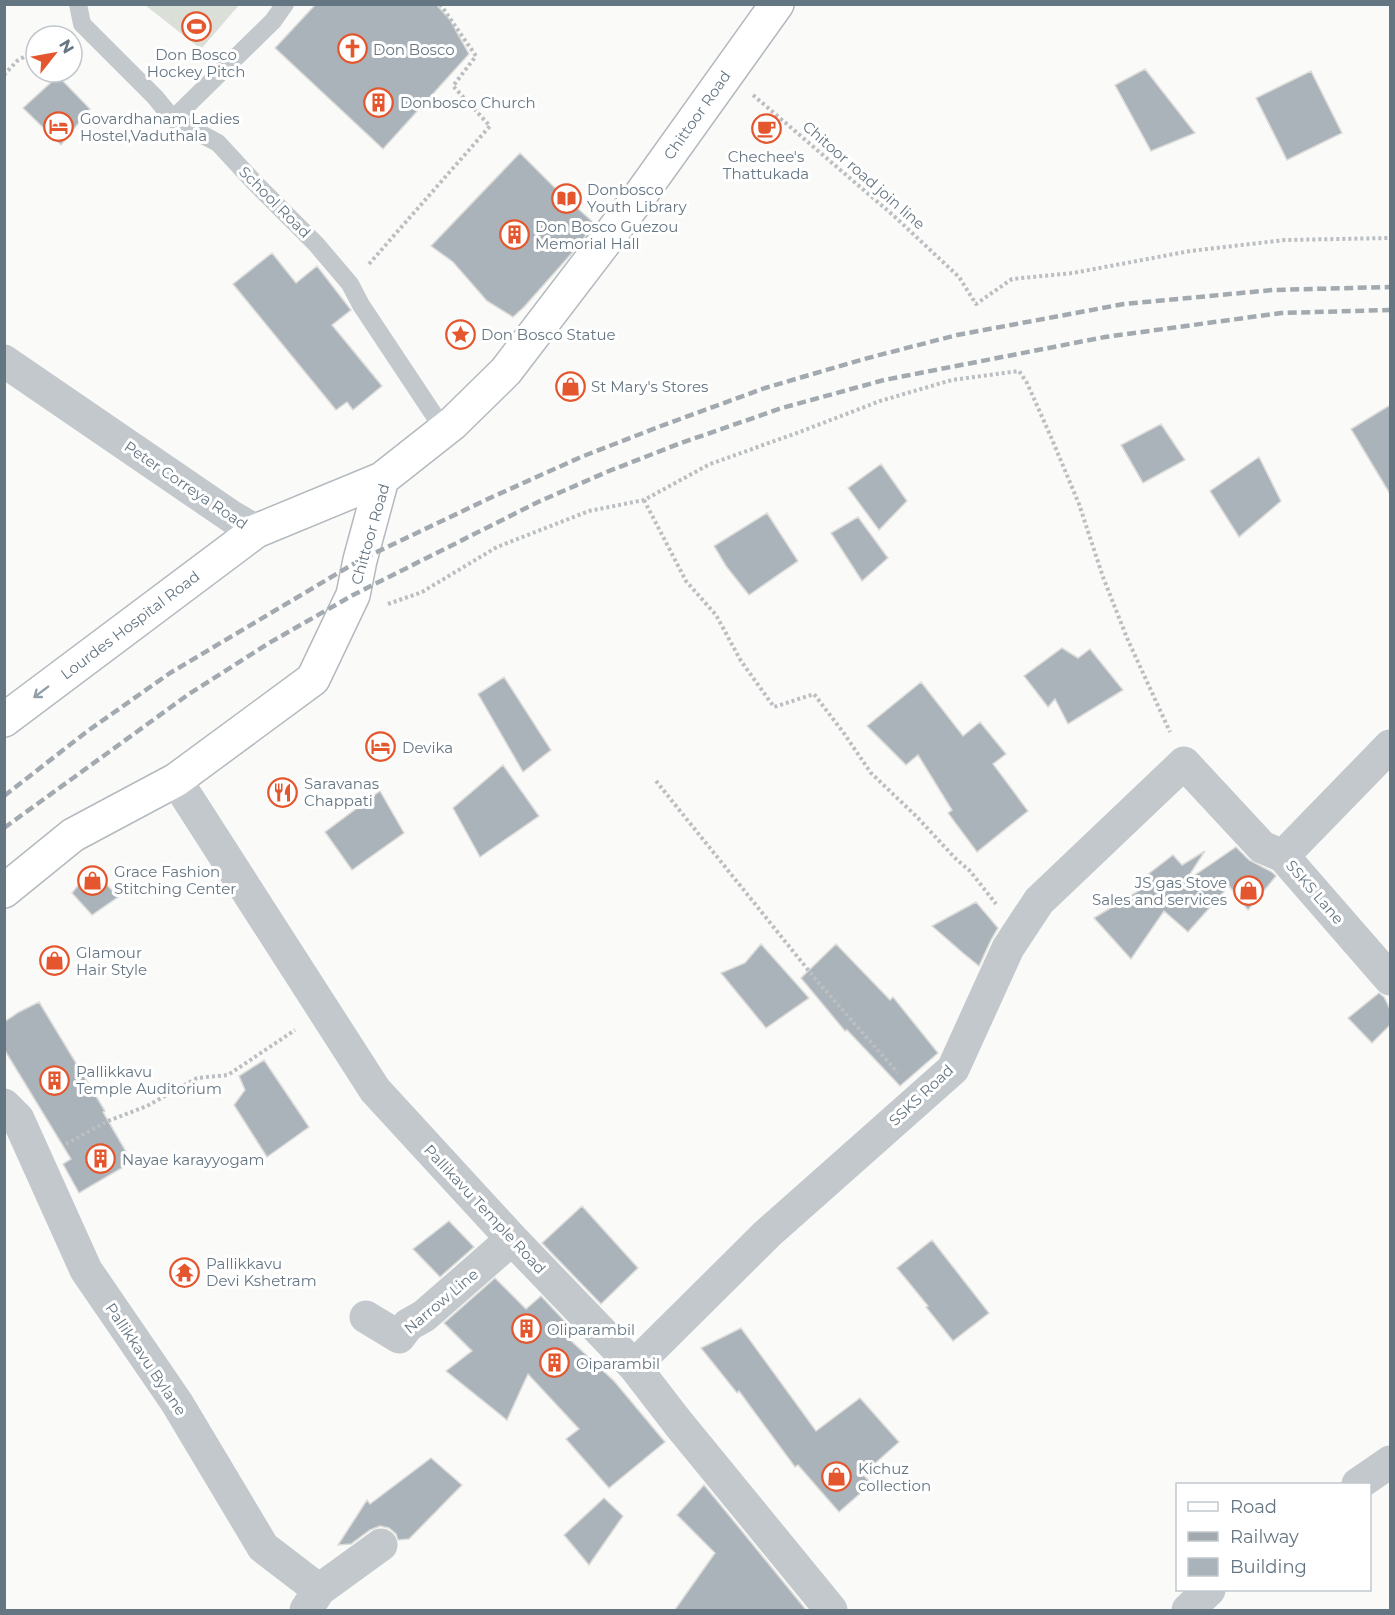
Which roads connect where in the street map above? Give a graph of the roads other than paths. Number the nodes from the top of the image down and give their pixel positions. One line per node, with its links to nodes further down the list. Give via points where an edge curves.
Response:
1 (78, 4): 4 (lane, School Road, via 82,24)
2 (285, 4): 4 (lane, via 273,21)
3 (777, 4): 6 (main road, Chittoor Road, via 639,197 506,371)
4 (173, 119): 6 (lane, School Road, via 218,143 316,244 350,284)
5 (4, 361): 8 (street, Peter Correya Road)
6 (444, 430): 7 (main road, Chittoor Road)
7 (382, 479): 8 (main road, Peter Correya Road); 12 (main road, Chittoor Road, via 353,595 313,679)
8 (256, 531): 9 (main road, Lourdes Hospital Road, one-way to 9)
9 (4, 720)
10 (1390, 746): 13 (street)
11 (1184, 763): 13 (street, SSKS Lane, via 1262,847); 19 (street, SSKS Road, via 1039,901 1008,948 953,1070 766,1234)
12 (176, 780): 14 (main road, Chittoor Road, via 74,835); 17 (street, Pallikavu Temple Road, via 375,1090)
13 (1283, 856): 15 (street, SSKS Lane)
14 (4, 891)
15 (1390, 979)
16 (4, 1105): 24 (street, Pallikkavu Bylane, via 18,1119 86,1270 177,1403 263,1548)
17 (512, 1239): 18 (street, Narrow Line, via 424,1316 408,1325 399,1337); 19 (street, Pallikavu Temple Road)
18 (366, 1317)
19 (634, 1366): 25 (street, Pallikavu Temple Road)
20 (1390, 1462): 21 (street)
21 (1361, 1483)
22 (381, 1545): 24 (street)
23 (1208, 1591): 26 (street)
24 (313, 1600)
25 (831, 1611)
26 (1188, 1611)

